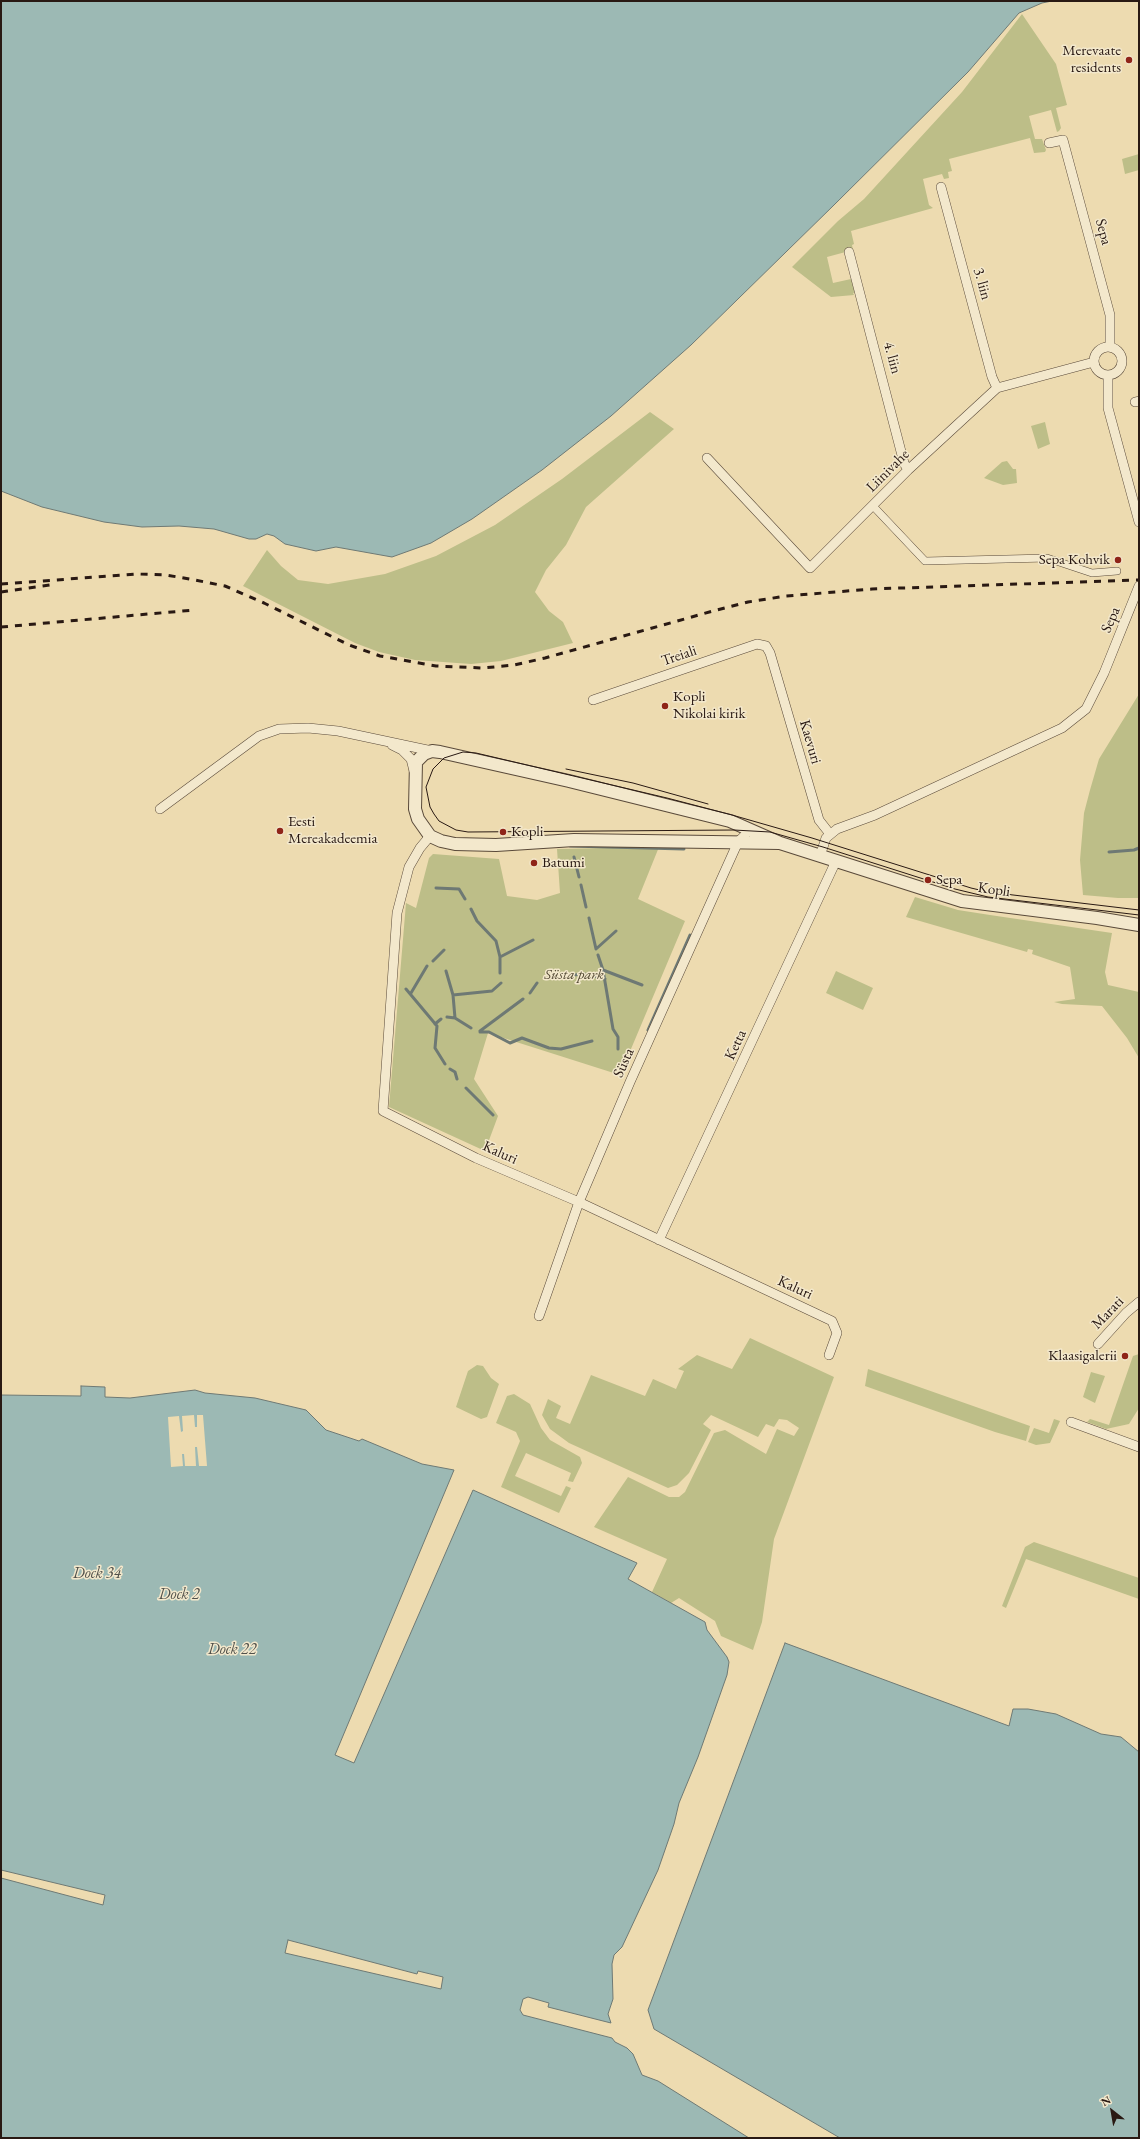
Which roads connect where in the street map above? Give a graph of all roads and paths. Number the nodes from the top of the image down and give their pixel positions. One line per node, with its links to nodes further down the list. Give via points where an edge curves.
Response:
1 (1049, 143): 4 (street, Sepa, via 1063,140 1110,314)
2 (941, 187): 7 (street, 3. liin)
3 (849, 252): 9 (street, 4. liin, via 904,463)
4 (1110, 347): 5 (street, via 1099,351); 6 (street, via 1120,353 1122,360 1118,371)
5 (1094, 362): 6 (street, via 1100,372); 7 (street, Liinivahe)
6 (1108, 375): 11 (street, via 1108,408)
7 (997, 388): 9 (street, Liinivahe)
8 (707, 458): 10 (street, Liinivahe, via 810,568)
9 (908, 470): 10 (street, Liinivahe)
10 (873, 506): 12 (street, via 925,561 1047,558 1092,573)
11 (1139, 522)
12 (1117, 571)
13 (1139, 586): 21 (street, Sepa, via 1104,673 1086,709 1062,728 876,816 837,829)
14 (770, 653): 15 (street, Treiali, via 766,646 758,644); 21 (street, Kaevuri, via 818,820)
15 (593, 700)
16 (374, 738): 17 (street); 18 (street, via 402,750 411,759); 19 (street, via 308,728 279,729 259,736)
17 (432, 751): 18 (street, via 419,757); 20 (street, Kopli, via 660,802 730,821)
18 (414, 771): 22 (street, via 415,810)
19 (160, 809)
20 (746, 828): 23 (street, Süsta, via 746,834); 24 (street, Kopli)
21 (830, 834): 25 (street)
22 (430, 836): 23 (street, Kopli, via 441,842 455,844 574,840); 28 (street, Kaluri, via 409,867 397,913 383,1111 476,1158)
23 (738, 842): 24 (street, Kopli); 28 (street, Süsta)
24 (780, 843): 25 (street, Kopli)
25 (820, 856): 26 (street, Kopli)
26 (836, 861): 27 (street, Kopli, via 962,901); 29 (street, Ketta)
27 (1139, 925)
28 (579, 1202): 29 (street, Kaluri); 31 (street, Süsta)
29 (659, 1240): 33 (street, Kaluri, via 832,1321 837,1333)
30 (1139, 1302): 32 (street, Marati)
31 (539, 1316)
32 (1098, 1344)
33 (829, 1355)
34 (1071, 1422): 35 (street)
35 (1139, 1447)

